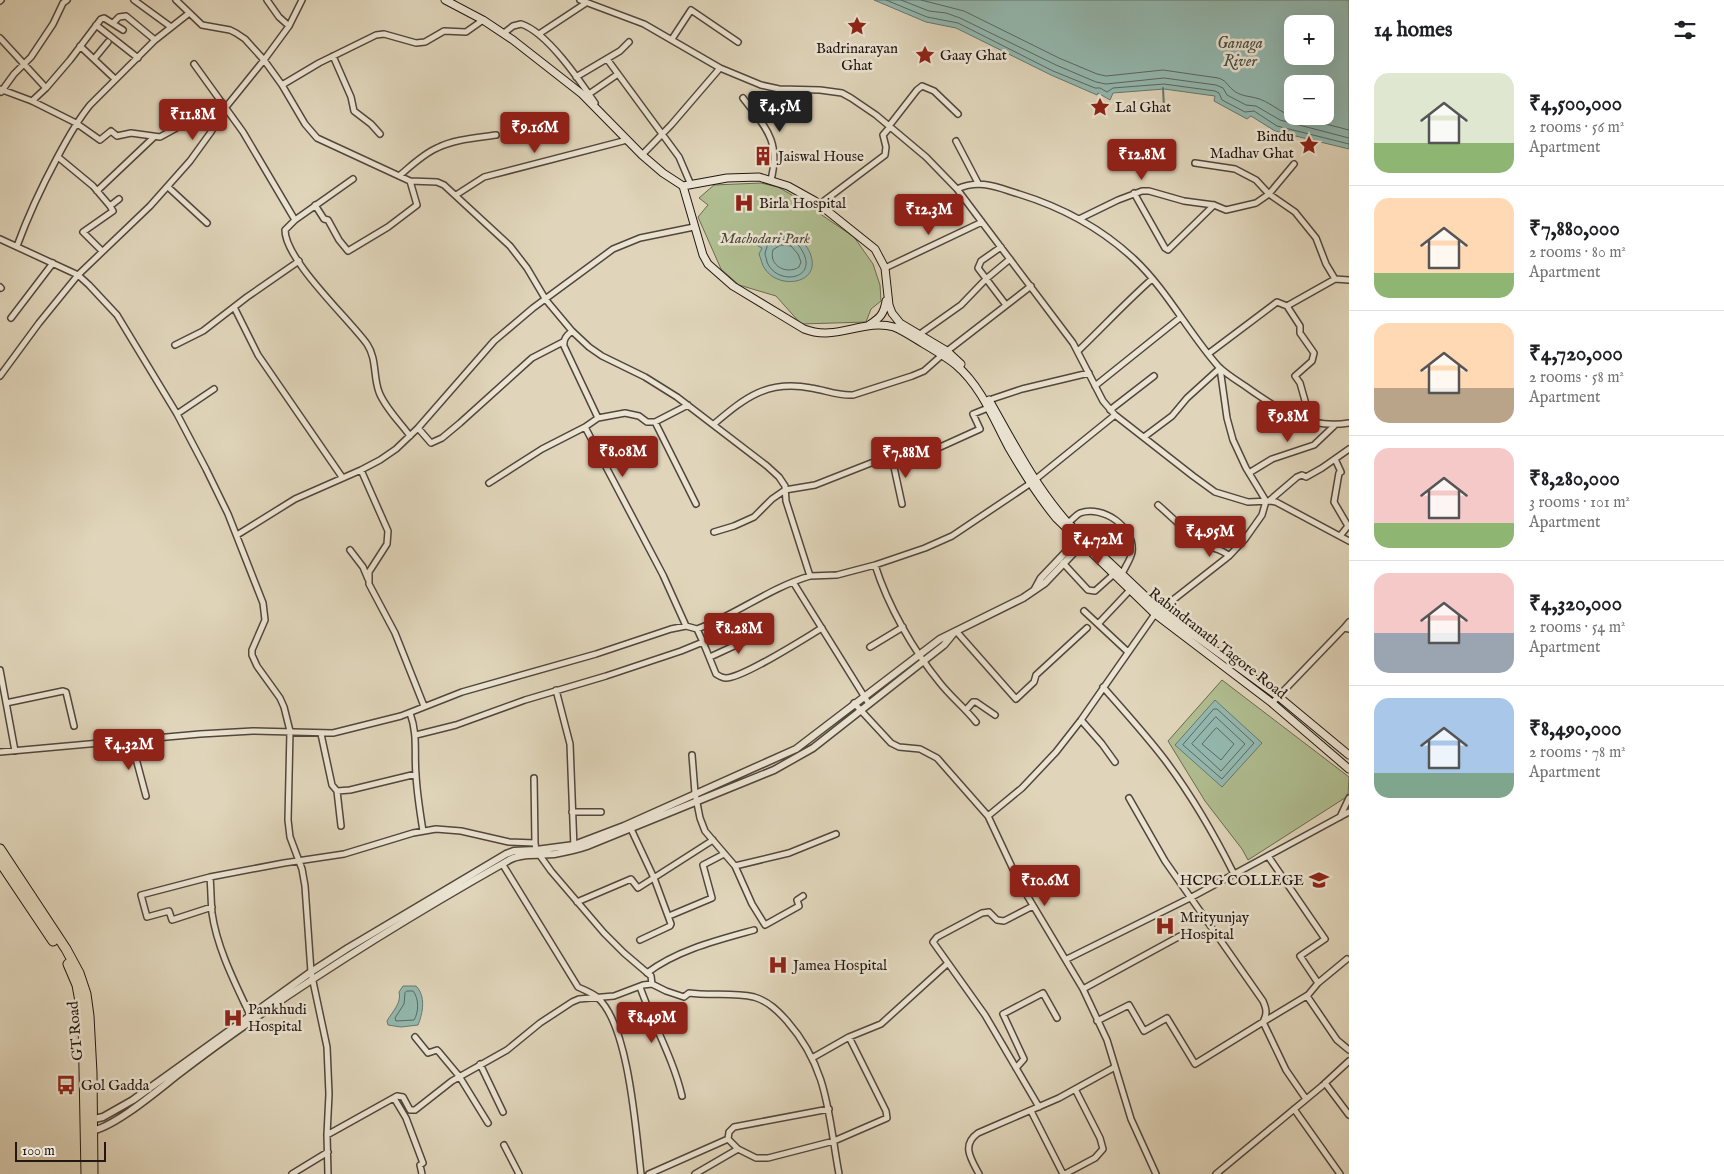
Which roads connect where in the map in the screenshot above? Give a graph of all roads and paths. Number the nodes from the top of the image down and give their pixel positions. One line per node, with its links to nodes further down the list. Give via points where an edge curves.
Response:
1 (134, 0): 14 (street)
2 (176, 0): 9 (street)
3 (267, 0): 13 (street)
4 (302, 0): 13 (street)
5 (445, 0): 10 (main road)
6 (580, 0): 8 (street)
7 (63, 1): 30 (street, via 54,24)
8 (586, 3): 17 (street); 19 (street, via 644,24)
9 (188, 14): 14 (street); 29 (street, via 202,26 236,33)
10 (483, 20): 16 (main road); 25 (street, via 466,32 446,31 421,43 380,34)
11 (113, 24): 12 (street, via 102,18); 15 (street); 20 (street, via 119,17 126,16)
12 (96, 25): 24 (street); 26 (street)
13 (289, 26): 29 (street)
14 (170, 28): 20 (street)
15 (123, 30)
16 (504, 33): 17 (street, via 521,24); 43 (main road)
17 (539, 34): 34 (street)
18 (0, 38): 30 (street)
19 (672, 39): 23 (street, via 691,10); 32 (street)
20 (155, 40): 26 (street)
21 (108, 42): 27 (street)
22 (629, 42): 28 (street)
23 (738, 42)
24 (80, 46): 27 (street); 37 (street)
25 (333, 56): 36 (street); 47 (street, via 354,110)
26 (138, 58): 35 (street)
27 (94, 59): 35 (street)
28 (607, 59): 33 (street); 34 (street)
29 (264, 60): 36 (street); 42 (street)
30 (23, 64): 37 (street); 38 (street)
31 (194, 64): 42 (street)
32 (720, 68): 46 (street, via 779,89 842,94); 49 (street)
33 (618, 74): 39 (street); 49 (street)
34 (576, 77): 39 (street)
35 (115, 79): 45 (street)
36 (282, 84): 57 (street, via 317,138)
37 (46, 88): 41 (street)
38 (1, 91): 41 (street)
39 (589, 94): 43 (street)
40 (743, 98): 59 (street, via 770,134 775,162)
41 (32, 101): 45 (street)
42 (225, 109): 50 (street, via 202,114 160,137); 64 (street); 76 (street)
43 (601, 112): 51 (main road)
44 (958, 114): 46 (street, via 934,91 922,86)
45 (76, 123): 50 (street, via 100,140 110,131 116,136 132,133); 54 (street)
46 (890, 127): 65 (street, via 926,157); 71 (street, via 883,135 885,155)
47 (380, 134)
48 (496, 135): 57 (street, via 438,147)
49 (662, 135): 53 (street); 62 (street, via 679,157)
50 (154, 137): 66 (street)
51 (627, 140): 53 (main road); 69 (street, via 484,177)
52 (956, 141): 61 (street)
53 (642, 155): 63 (main road)
54 (58, 157): 66 (street); 81 (street)
55 (1195, 163): 68 (street, via 1235,169 1256,180)
56 (1294, 164): 68 (street)
57 (399, 176): 60 (street)
58 (353, 179): 72 (street)
59 (771, 180): 62 (main road, Rabindranath Tagore Road, via 727,178); 71 (main road, Rabindranath Tagore Road)
60 (410, 181): 69 (street, via 437,182); 72 (street, via 417,204 348,251)
61 (978, 183): 65 (street); 75 (street, via 1027,197)
62 (691, 185): 63 (main road, Rabindranath Tagore Road)
63 (683, 186): 79 (main road, Rabindranath Tagore Road)
64 (168, 187): 78 (street); 83 (street)
65 (956, 189): 77 (street)
66 (97, 192): 74 (street)
67 (1134, 193): 73 (street, via 1149,191); 73 (street, via 1168,250); 75 (street)
68 (1269, 194): 73 (street, via 1256,203 1226,210); 91 (street, via 1295,212 1316,238)
69 (456, 195): 95 (street, via 510,246)
70 (118, 199): 74 (street)
71 (820, 204): 87 (main road, Rabindranath Tagore Road, via 875,249)
72 (315, 205): 76 (street)
73 (1214, 205)
74 (110, 206): 83 (street, via 113,211 83,232)
75 (1079, 219): 90 (street, via 1105,234)
76 (295, 220): 85 (street, via 285,234)
77 (982, 222): 82 (street); 87 (street)
78 (206, 223)
79 (694, 228): 95 (street, via 624,244); 101 (main road, Rabindranath Tagore Road, via 703,255 716,273 804,329 831,334)
80 (0, 239): 81 (street)
81 (17, 246): 86 (street)
82 (1001, 247): 84 (street); 89 (street, via 979,265 979,271)
83 (102, 251): 88 (street)
84 (1010, 259): 89 (street); 93 (street)
85 (299, 261): 98 (street); 128 (street, via 367,344 380,394)
86 (53, 263): 88 (street); 99 (street)
87 (885, 268): 94 (main road, Rabindranath Tagore Road)
88 (78, 275): 111 (street); 118 (street, via 117,315)
89 (986, 279): 96 (street); 103 (street, via 961,306)
90 (1152, 279): 100 (street); 106 (street)
91 (1335, 279): 92 (street); 97 (street)
92 (1349, 280)
93 (1031, 286): 96 (street); 106 (street)
94 (887, 293): 101 (main road, via 880,318); 103 (main road, Rabindranath Tagore Road, via 892,313 900,323)
95 (546, 300): 102 (street); 127 (street, via 494,341)
96 (1006, 304): 107 (street)
97 (1287, 306): 108 (street, via 1277,302); 122 (street, via 1314,353 1312,361 1295,376)
98 (234, 307): 105 (street, via 203,331); 135 (street, via 258,355)
99 (11, 318)
100 (1181, 318): 108 (street); 113 (street)
101 (866, 326): 107 (main road, Rabindranath Tagore Road, via 893,327)
102 (572, 331): 104 (street); 116 (street, via 602,356 645,377)
103 (920, 334): 107 (main road, Rabindranath Tagore Road)
104 (563, 342): 120 (street); 127 (street, via 523,364 442,438 431,444)
105 (175, 345)
106 (1078, 351): 110 (street)
107 (944, 353): 115 (main road, Rabindranath Tagore Road); 124 (street, via 919,373 853,395 801,386 765,389 744,400)
108 (1208, 354): 109 (street)
109 (1220, 368): 122 (street, via 1282,412); 129 (street, via 1172,416); 134 (street, via 1233,440)
110 (1089, 373): 113 (street); 115 (street, via 1022,389)
111 (0, 376)
112 (1154, 376): 117 (street)
113 (1095, 386): 117 (street)
114 (214, 389): 118 (street)
115 (988, 404): 131 (street, via 973,414 980,429 938,448); 136 (main road, Rabindranath Tagore Road)
116 (688, 405): 121 (street); 124 (street)
117 (1110, 410): 119 (street)
118 (177, 414): 145 (street)
119 (1115, 414): 129 (street); 136 (street)
120 (598, 418): 121 (street, via 625,413); 126 (street)
121 (655, 422): 140 (street)
122 (1311, 422): 125 (street)
123 (1349, 423): 125 (street)
124 (714, 424): 138 (street, via 771,470 782,481)
125 (1335, 425): 134 (street, via 1314,445 1272,459)
126 (585, 426): 137 (street); 163 (street)
127 (418, 428): 128 (street)
128 (410, 436): 133 (street, via 396,449)
129 (1144, 437): 139 (street, via 1215,492 1248,502)
130 (1349, 449): 132 (street)
131 (892, 458): 138 (street, via 815,485); 141 (street)
132 (1335, 460): 139 (street, via 1306,477 1297,477); 146 (street, via 1342,472 1334,502 1348,526)
133 (361, 470): 135 (street); 155 (street, via 388,531 387,544 372,566)
134 (1249, 472): 139 (street)
135 (342, 477): 145 (street, via 295,499)
136 (1033, 481): 143 (main road, Rabindranath Tagore Road); 147 (main road, Rabindranath Tagore Road, via 1056,518); 152 (street, via 952,536)
137 (489, 483)
138 (785, 490): 144 (street, via 754,517); 154 (street)
139 (1268, 501): 146 (street, via 1276,502); 150 (street, via 1259,520)
140 (696, 504)
141 (902, 504)
142 (1158, 505): 150 (street, via 1192,536)
143 (1068, 523): 147 (main road, Rabindranath Tagore Road); 153 (street, via 1078,514 1090,511 1108,516 1125,529 1132,553)
144 (714, 532)
145 (237, 535): 193 (street, via 265,612 252,655 280,698)
146 (1340, 536): 148 (street)
147 (1082, 540): 151 (street); 153 (main road, Rabindranath Tagore Road); 157 (street, via 1041,578)
148 (1349, 541)
149 (350, 550): 155 (street)
150 (1229, 556): 160 (street)
151 (1063, 563): 153 (street, via 1092,592); 157 (street)
152 (875, 565): 154 (street, via 837,575); 164 (street)
153 (1118, 574): 158 (main road, Rabindranath Tagore Road); 160 (main road, Rabindranath Tagore Road)
154 (810, 576): 156 (street)
155 (368, 579): 185 (street)
156 (793, 582): 165 (street); 167 (street)
157 (1035, 590): 169 (street)
158 (1130, 590): 160 (main road, Rabindranath Tagore Road); 162 (street)
159 (1084, 611): 162 (street)
160 (1158, 612): 173 (street); 179 (main road, Rabindranath Tagore Road); 183 (main road, Rabindranath Tagore Road)
161 (1349, 622): 168 (street)
162 (1098, 624): 173 (street)
163 (686, 626): 167 (street); 185 (street)
164 (903, 626): 172 (street); 175 (street)
165 (822, 628): 174 (street, via 731,677 716,674); 180 (street)
166 (1087, 628): 169 (street, via 1036,675 1034,682 1016,699)
167 (697, 629): 171 (street)
168 (1347, 629): 179 (street)
169 (956, 631): 175 (street, via 940,639)
170 (760, 634): 174 (street)
171 (703, 642): 174 (street); 178 (street, via 659,659)
172 (870, 647)
173 (1128, 652): 177 (street)
174 (710, 657)
175 (921, 658): 180 (street); 184 (street); 186 (street, via 941,685)
176 (0, 670): 181 (street)
177 (1104, 687): 190 (street); 231 (street, via 1180,781)
178 (556, 690): 195 (street); 211 (street, via 570,744)
179 (1279, 696): 183 (street); 200 (main road, Rabindranath Tagore Road)
180 (864, 697): 182 (street); 184 (street)
181 (6, 703): 192 (street, via 66,692); 197 (street)
182 (854, 703): 187 (street); 206 (street, via 796,749)
183 (1272, 703): 202 (main road, Rabindranath Tagore Road)
184 (869, 704): 187 (street)
185 (424, 706): 188 (street)
186 (966, 710): 189 (street, via 976,702); 191 (street)
187 (860, 711): 210 (street, via 791,762); 214 (street, via 891,743 920,749 937,758)
188 (410, 713): 194 (street); 195 (street)
189 (995, 715)
190 (1081, 720): 201 (street); 214 (street, via 1034,777)
191 (976, 722)
192 (74, 726)
193 (290, 731): 194 (street); 196 (street); 227 (street, via 288,820)
194 (321, 734): 205 (street, via 332,784)
195 (416, 736): 203 (street)
196 (131, 740): 197 (street); 207 (street)
197 (15, 751): 198 (street)
198 (0, 752)
199 (692, 755): 206 (street)
200 (1349, 755)
201 (1115, 762)
202 (1349, 769)
203 (416, 774): 205 (street); 218 (street)
204 (534, 778): 221 (street)
205 (337, 791): 216 (street)
206 (695, 793): 210 (street); 222 (street)
207 (146, 796)
208 (1129, 798): 235 (street)
209 (1349, 798): 215 (street)
210 (698, 802): 217 (street); 220 (street, via 705,831)
211 (572, 812): 212 (street); 222 (street)
212 (601, 812)
213 (1349, 812): 215 (street)
214 (988, 816): 237 (street)
215 (1339, 817): 226 (street)
216 (341, 826)
217 (631, 829): 222 (street); 233 (street)
218 (424, 831): 221 (street, via 447,830 509,842); 227 (street, via 357,851)
219 (836, 834): 230 (street, via 789,853)
220 (713, 840): 225 (street); 233 (street)
221 (535, 843): 224 (street)
222 (574, 848): 224 (street)
223 (0, 849): 278 (highway, GT Road, via 79,972 89,1016)
224 (538, 853): 229 (street, via 512,859); 236 (street); 247 (street, via 514,851 506,854 363,939)
225 (724, 854): 230 (street); 239 (street, via 703,865 712,898)
226 (1268, 856): 231 (street); 248 (street, via 1325,939 1300,956)
227 (299, 861): 232 (street); 247 (street, via 305,886)
228 (0, 862): 278 (highway, GT Road, via 53,941 77,984 83,1018)
229 (502, 865): 247 (street); 253 (street, via 578,987)
230 (735, 866): 234 (street, via 765,925 799,906 797,900)
231 (1234, 874): 235 (street)
232 (210, 877): 238 (street); 238 (street, via 141,895 147,917 169,911 172,920)
233 (654, 878): 236 (street, via 638,888 631,879); 239 (street)
234 (803, 896)
235 (1190, 898): 243 (street); 257 (street, via 1263,1002 1267,1009)
236 (577, 902): 246 (street, via 617,947)
237 (1033, 906): 243 (street); 245 (street, via 1004,922 989,912 982,912 938,937 934,945)
238 (212, 907): 254 (street, via 223,953)
239 (669, 916): 242 (street, via 671,926)
240 (754, 930): 246 (street, via 678,955)
241 (1180, 936): 251 (street)
242 (640, 940)
243 (1067, 959): 251 (street)
244 (1347, 959): 248 (street)
245 (947, 964): 259 (street, via 882,1024); 265 (street, via 985,1015)
246 (647, 973): 249 (street)
247 (312, 976): 254 (street); 280 (street, via 152,1095 116,1119); 281 (street, via 327,1047)
248 (1318, 983): 252 (street)
249 (652, 984): 250 (street); 261 (street, via 684,997 689,993 754,997 764,1001 774,1007 795,1031)
250 (640, 987): 253 (street, via 614,996); 269 (street, via 677,1076)
251 (1084, 990): 256 (street)
252 (1307, 996): 257 (street); 260 (street, via 1338,1040)
253 (597, 997): 263 (street, via 580,999 564,1006 507,1050); 293 (street, via 607,1009 622,1050)
254 (250, 1015): 278 (street, via 133,1100 112,1113)
255 (1057, 1018): 265 (street, via 1043,993 1003,1014 1024,1060)
256 (1097, 1021): 257 (street, via 1129,1005 1144,1031 1167,1018 1195,1064); 264 (street)
257 (1264, 1022): 271 (street, via 1286,1070)
258 (415, 1037): 266 (street, via 428,1053 438,1051)
259 (849, 1037): 261 (street); 283 (street, via 888,1115 884,1120)
260 (1349, 1050)
261 (812, 1058): 273 (street, via 820,1074)
262 (1349, 1061): 267 (street)
263 (480, 1064): 266 (street); 276 (street)
264 (1115, 1067): 268 (street); 299 (street, via 1131,1119)
265 (1016, 1068): 272 (street)
266 (459, 1076): 270 (street, via 415,1110 410,1110 403,1097); 279 (street)
267 (1324, 1083): 271 (street); 277 (street)
268 (1075, 1089): 272 (street); 298 (street, via 1103,1149 1095,1158)
269 (682, 1096)
270 (394, 1098): 281 (street); 291 (street, via 406,1118 423,1163 420,1165)
271 (1306, 1099): 274 (street)
272 (1039, 1107): 275 (street)
273 (829, 1109): 282 (street, via 734,1127); 283 (street)
274 (1294, 1109): 300 (street); 301 (street)
275 (1031, 1111): 297 (street, via 973,1136 968,1153); 298 (street)
276 (503, 1112)
277 (1349, 1115)
278 (90, 1120): 280 (highway, GT Road)
279 (488, 1123)
280 (90, 1131): 287 (highway, GT Road); 288 (highway, GT Road)
281 (327, 1135): 286 (street)
282 (728, 1139): 285 (street); 294 (street)
283 (834, 1141): 285 (street, via 768,1158 756,1158); 296 (street)
284 (504, 1145): 292 (street)
285 (738, 1148): 295 (street)
286 (328, 1152): 289 (street); 290 (street)
287 (86, 1174)
288 (93, 1174)
289 (292, 1174)
290 (328, 1174)
291 (422, 1174)
292 (519, 1174)
293 (641, 1174)
294 (649, 1174)
295 (695, 1174)
296 (839, 1174)
297 (978, 1174)
298 (1064, 1174)
299 (1156, 1174)
300 (1216, 1174)
301 (1340, 1174)

